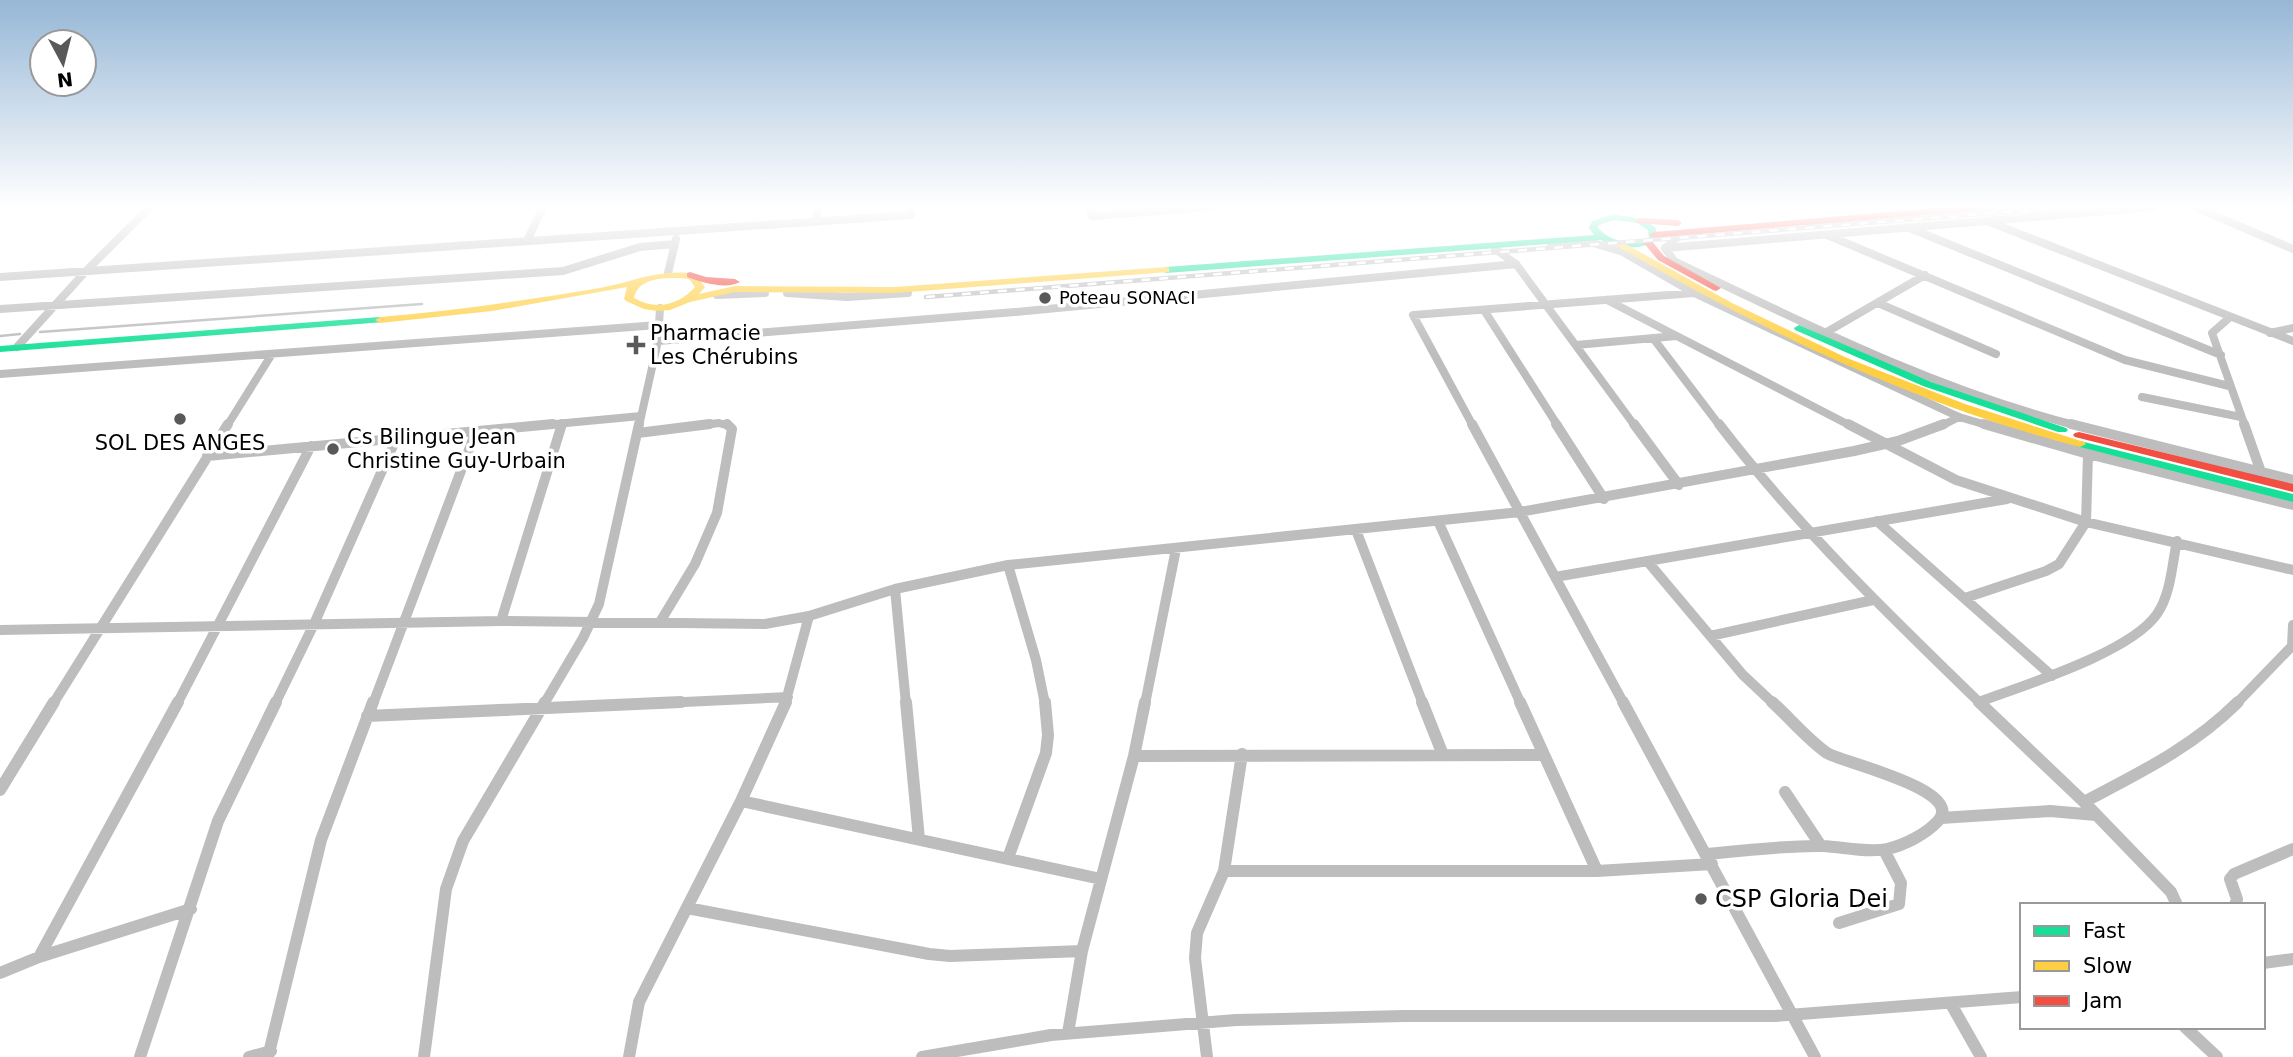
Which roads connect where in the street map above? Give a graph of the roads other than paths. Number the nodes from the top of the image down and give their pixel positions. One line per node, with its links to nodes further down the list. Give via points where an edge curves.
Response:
1 (101, 256): 17 (street)
2 (302, 256): 17 (street)
3 (615, 256): 30 (street, via 563,271)
4 (672, 256): 18 (street)
5 (1225, 256): 19 (main road, via 867,282 719,281)
6 (1343, 256): 24 (main road, via 895,290 763,287)
7 (1386, 256): 24 (street, via 877,295)
8 (1506, 256): 16 (street)
9 (1631, 256): 23 (street)
10 (1638, 256): 23 (main road)
11 (1660, 256): 68 (main road, via 1759,310 1927,384 2076,434)
12 (1671, 256): 37 (street)
13 (1880, 256): 20 (street)
14 (1978, 256): 48 (street)
15 (2081, 256): 34 (street)
16 (1517, 264): 29 (street); 41 (street)
17 (86, 271): 21 (street); 30 (street)
18 (668, 273): 19 (main road); 22 (main road)
19 (690, 275): 25 (main road, via 700,286)
20 (1925, 275): 28 (street); 51 (street, via 2125,360)
21 (0, 277)
22 (639, 282): 26 (main road, via 630,291); 44 (main road, via 439,316)
23 (1698, 292): 27 (street); 54 (street); 69 (main road, via 1954,405 2107,452)
24 (702, 295): 25 (main road)
25 (689, 299): 31 (main road)
26 (630, 300): 31 (main road); 49 (main road, via 568,302 439,325)
27 (1607, 300): 29 (street); 39 (street)
28 (1878, 303): 37 (street); 47 (street)
29 (1546, 304): 33 (street); 43 (street)
30 (54, 305): 32 (street); 44 (street)
31 (660, 308): 35 (street)
32 (0, 309)
33 (1484, 310): 70 (street); 73 (street, via 1413,316)
34 (2229, 318): 38 (street); 48 (street, via 2212,333)
35 (658, 325): 41 (street); 46 (street)
36 (2293, 328): 38 (street)
37 (1825, 333): 65 (street, via 1955,389 2023,412)
38 (2270, 333): 42 (street)
39 (1676, 336): 40 (street); 60 (street)
40 (1653, 338): 43 (street); 64 (street)
41 (658, 341): 53 (street)
42 (2293, 341)
43 (1576, 345): 67 (street)
44 (17, 347): 45 (main road)
45 (0, 349)
46 (272, 354): 50 (street); 63 (street)
47 (1996, 354)
48 (2221, 355): 51 (street)
49 (0, 358)
50 (0, 374)
51 (2229, 386): 55 (street)
52 (2142, 397): 55 (street)
53 (641, 416): 56 (street); 58 (street)
54 (1959, 417): 60 (street); 62 (street)
55 (2241, 417): 65 (street)
56 (562, 423): 57 (street); 89 (street)
57 (477, 431): 59 (street); 92 (street)
58 (638, 433): 90 (street, via 603,589); 91 (street, via 719,423 732,429 717,513 695,564)
59 (396, 439): 61 (street); 94 (street)
60 (1888, 443): 64 (street); 71 (street, via 1956,480)
61 (311, 446): 63 (street); 93 (street)
62 (2088, 454): 72 (street); 76 (street)
63 (207, 456): 96 (street)
64 (1754, 470): 67 (street); 78 (street)
65 (2261, 472): 66 (street)
66 (2293, 480)
67 (1678, 485): 70 (street)
68 (2293, 488)
69 (2293, 498)
70 (1604, 499): 73 (street)
71 (2007, 499): 75 (street); 76 (street)
72 (2293, 505)
73 (1520, 512): 74 (street); 84 (street)
74 (1438, 521): 77 (street); 106 (street)
75 (1877, 521): 78 (street); 86 (street)
76 (2086, 522): 79 (street); 86 (street, via 2059,564)
77 (1356, 530): 80 (street); 105 (street)
78 (1810, 533): 81 (street); 87 (street)
79 (2177, 541): 83 (street); 99 (street, via 2157,615 2143,630)
80 (1176, 549): 82 (street); 107 (street)
81 (1648, 562): 84 (street); 98 (street)
82 (1008, 565): 85 (street); 118 (street, via 1045,701 1048,732 1047,751)
83 (2293, 570)
84 (1555, 577): 119 (street)
85 (895, 589): 88 (street); 114 (street)
86 (1965, 598): 99 (street)
87 (1872, 600): 98 (street); 101 (street)
88 (809, 616): 91 (street, via 765,624); 100 (street)
89 (501, 621): 90 (street); 92 (street)
90 (591, 621): 91 (street); 102 (street)
91 (660, 622)
92 (405, 623): 94 (street); 103 (street)
93 (220, 624): 94 (street); 96 (street); 129 (street)
94 (314, 624): 126 (street, via 218,821)
95 (2293, 625): 111 (street, via 2292,646 2213,727 2176,753)
96 (99, 628): 97 (street); 108 (street)
97 (0, 630)
98 (1710, 636): 113 (street, via 1743,675 1828,754 1914,784 1940,803)
99 (2052, 676): 101 (street)
100 (788, 697): 102 (street); 110 (street)
101 (1979, 702): 111 (street)
102 (541, 707): 103 (street); 142 (street, via 463,841 452,869)
103 (367, 716): 139 (street, via 321,840)
104 (1242, 754): 105 (street); 107 (street); 120 (street)
105 (1443, 755): 106 (street)
106 (1544, 755): 121 (street)
107 (1134, 756): 122 (street)
108 (0, 790)
109 (1785, 792): 115 (street)
110 (741, 800): 114 (street); 125 (street)
111 (2084, 802): 112 (street)
112 (2096, 814): 113 (street, via 2050,811); 123 (street, via 2171,892)
113 (1941, 818): 116 (street, via 1901,845)
114 (919, 839): 118 (street)
115 (1821, 846): 116 (street); 119 (street)
116 (1884, 849): 127 (street, via 1903,884 1899,904)
117 (2293, 849): 124 (street, via 2235,873 2230,879)
118 (1008, 858): 122 (street)
119 (1709, 859): 121 (street); 135 (street)
120 (1224, 871): 121 (street); 136 (street, via 1197,933)
121 (1597, 871)
122 (1101, 879): 128 (street)
123 (2176, 903)
124 (2236, 903)
125 (687, 908): 128 (street, via 929,954); 143 (street, via 639,1002)
126 (191, 909): 129 (street); 140 (street)
127 (1839, 923)
128 (1082, 951): 138 (street)
129 (39, 957): 132 (street)
130 (2293, 959): 131 (street)
131 (2265, 963)
132 (0, 972)
133 (2020, 997): 134 (street)
134 (1951, 1004): 135 (street); 147 (street)
135 (1794, 1015): 136 (street, via 1482,1014); 146 (street)
136 (1201, 1022): 138 (street); 145 (street)
137 (2187, 1029): 148 (street)
138 (1068, 1033): 144 (street)
139 (269, 1054): 141 (street)
140 (139, 1057)
141 (249, 1057)
142 (424, 1057)
143 (629, 1057)
144 (922, 1057)
145 (1208, 1057)
146 (1815, 1057)
147 (1981, 1057)
148 (2217, 1057)

